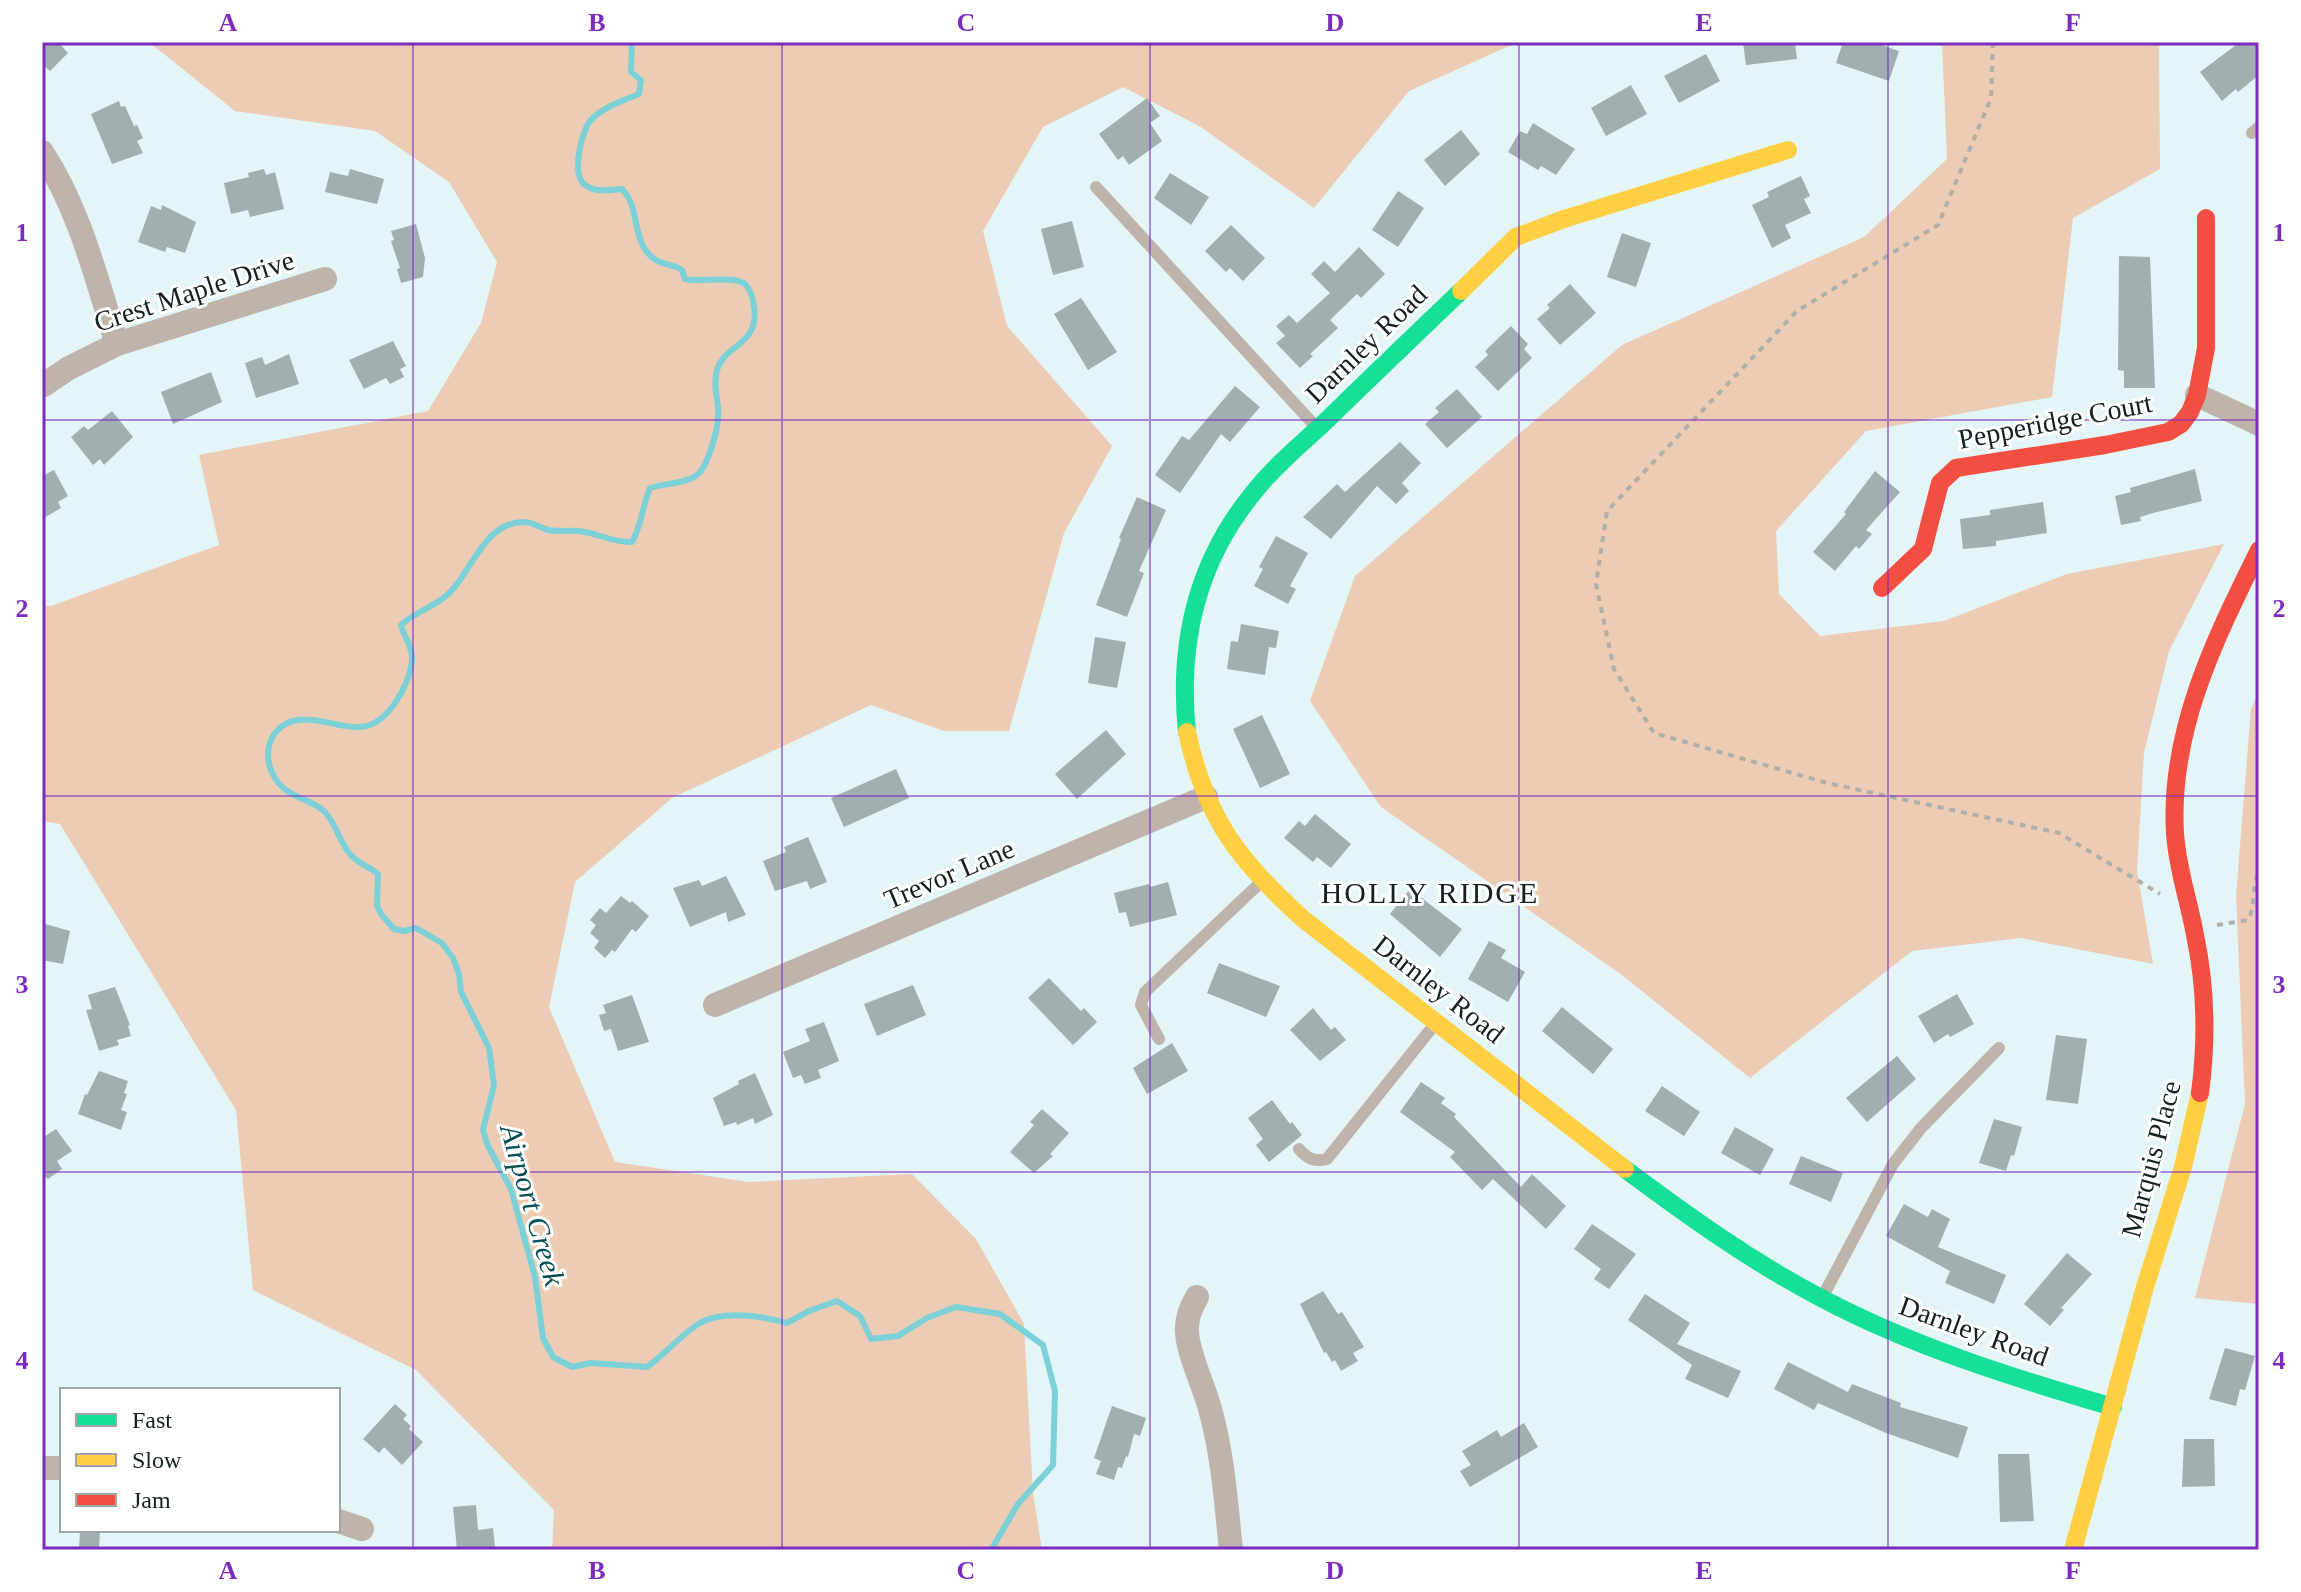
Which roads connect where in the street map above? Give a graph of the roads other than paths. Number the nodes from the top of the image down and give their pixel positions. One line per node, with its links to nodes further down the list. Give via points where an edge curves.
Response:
1 (1788, 150): 10 (street, Darnley Road, via 1516,237)
2 (42, 152): 6 (street, via 75,212)
3 (1096, 187): 10 (lane)
4 (2206, 218): 8 (street, Pepperidge Court, via 2206,348)
5 (325, 279): 6 (street, Crest Maple Drive)
6 (117, 344): 7 (street, Crest Maple Drive)
7 (42, 386)
8 (2197, 395): 9 (street); 12 (street, Pepperidge Court, via 2181,424 2168,432 1956,468 1940,483 1923,549)
9 (2259, 424)
10 (1318, 429): 13 (street, Darnley Road, via 1255,490 1208,566 1193,604 1184,698)
11 (2259, 550): 22 (street, Marquis Place, via 2188,712 2181,743 2175,830 2202,978 2200,1094)
12 (1882, 588)
13 (1206, 797): 14 (street, Darnley Road, via 1221,828); 15 (street, Trevor Lane)
14 (1262, 881): 16 (street, Darnley Road); 17 (lane, via 1145,992 1141,1005)
15 (715, 1005)
16 (1437, 1022): 19 (lane, via 1327,1159 1307,1158); 21 (street, Darnley Road, via 1717,1236)
17 (1159, 1039)
18 (1999, 1048): 21 (lane, via 1893,1164)
19 (1299, 1149)
20 (1197, 1297): 25 (street, via 1186,1330 1222,1462)
21 (1822, 1298): 22 (street, Darnley Road, via 1937,1351)
22 (2113, 1407): 26 (street, Marquis Place)
23 (340, 1522): 24 (street)
24 (362, 1529)
25 (1231, 1550)
26 (2073, 1550)

